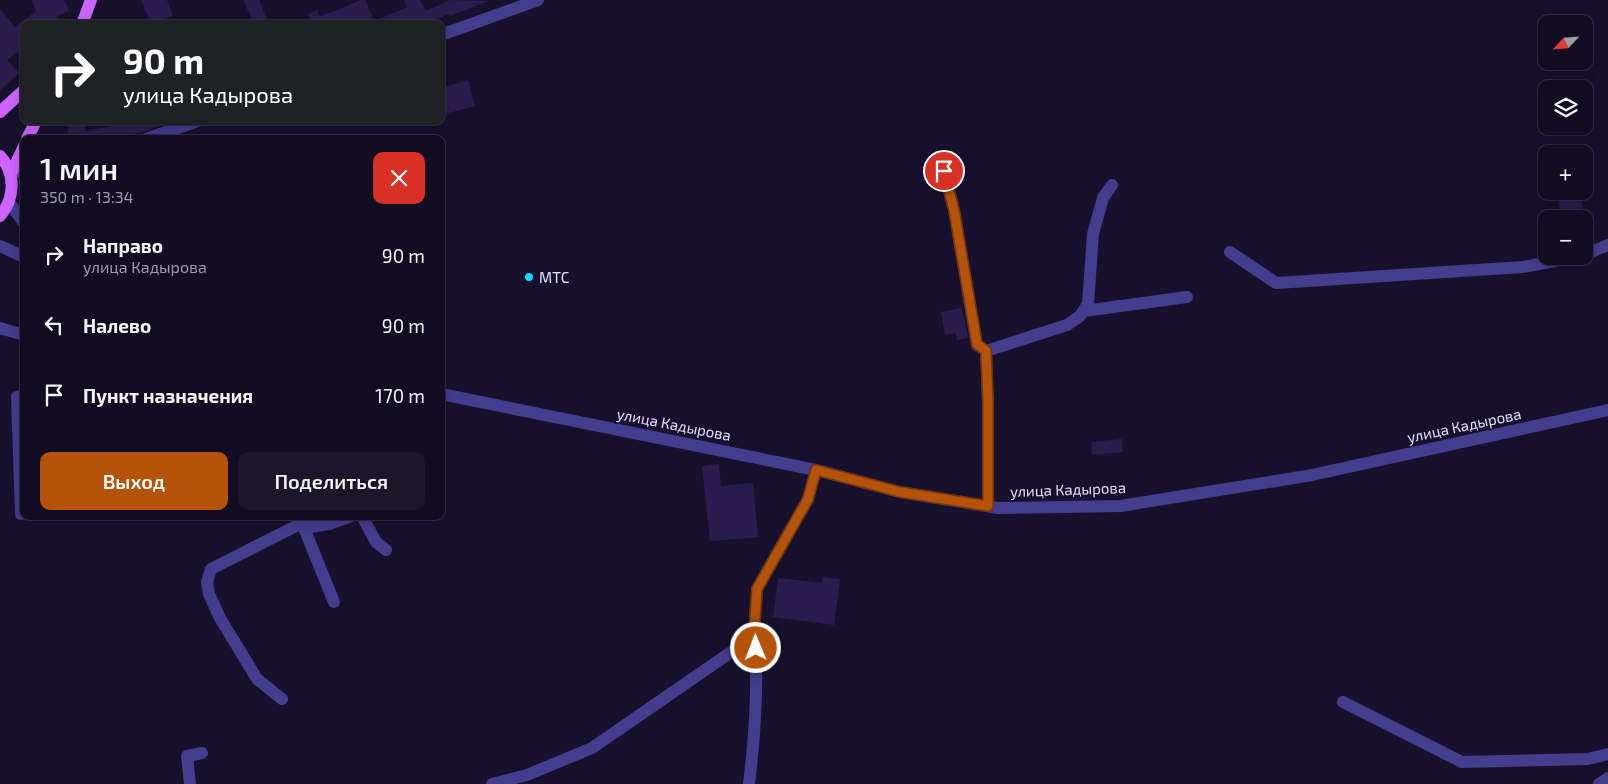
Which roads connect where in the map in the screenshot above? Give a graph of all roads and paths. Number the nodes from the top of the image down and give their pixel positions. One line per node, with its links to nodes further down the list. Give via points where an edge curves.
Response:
1 (91, 0): 3 (main road)
2 (538, 0): 4 (street)
3 (84, 20)
4 (445, 35)
5 (20, 94): 6 (main road)
6 (0, 112)
7 (186, 125): 8 (street)
8 (158, 135)
9 (20, 155): 13 (main road)
10 (0, 156): 13 (main road)
11 (20, 171): 13 (street)
12 (944, 171): 28 (street, via 954,210 977,344)
13 (11, 174): 15 (main road)
14 (1112, 185): 25 (street, via 1103,198 1093,234 1088,304)
15 (9, 202): 16 (main road); 17 (street)
16 (0, 216)
17 (20, 217)
18 (0, 246): 22 (street)
19 (1608, 246): 21 (street)
20 (1230, 252): 23 (street, via 1276,283)
21 (1593, 252)
22 (20, 255)
23 (1538, 263)
24 (1187, 297): 25 (street)
25 (1084, 311): 28 (street, via 1067,325)
26 (0, 328): 27 (street)
27 (20, 334)
28 (986, 351): 34 (street)
29 (445, 395): 32 (street, улица Кадырова)
30 (20, 396): 33 (street, via 17,397)
31 (1608, 410): 34 (street, улица Кадырова, via 1312,475 1122,506)
32 (816, 470): 34 (street, улица Кадырова, via 900,492); 40 (street, via 808,499 757,589)
33 (20, 485)
34 (988, 506)
35 (340, 520): 37 (street, via 329,524)
36 (364, 520): 38 (street, via 376,542)
37 (302, 522): 39 (street); 41 (street, via 212,569 207,582 220,618 257,679)
38 (386, 550)
39 (334, 602)
40 (754, 634): 47 (street, via 592,748 527,775); 48 (street, via 757,662)
41 (282, 699)
42 (1343, 702): 44 (street, via 1462,762 1588,759)
43 (202, 753): 46 (street, via 187,756)
44 (1608, 754)
45 (1608, 778): 49 (street)
46 (190, 784)
47 (492, 784)
48 (749, 784)
49 (1599, 784)

